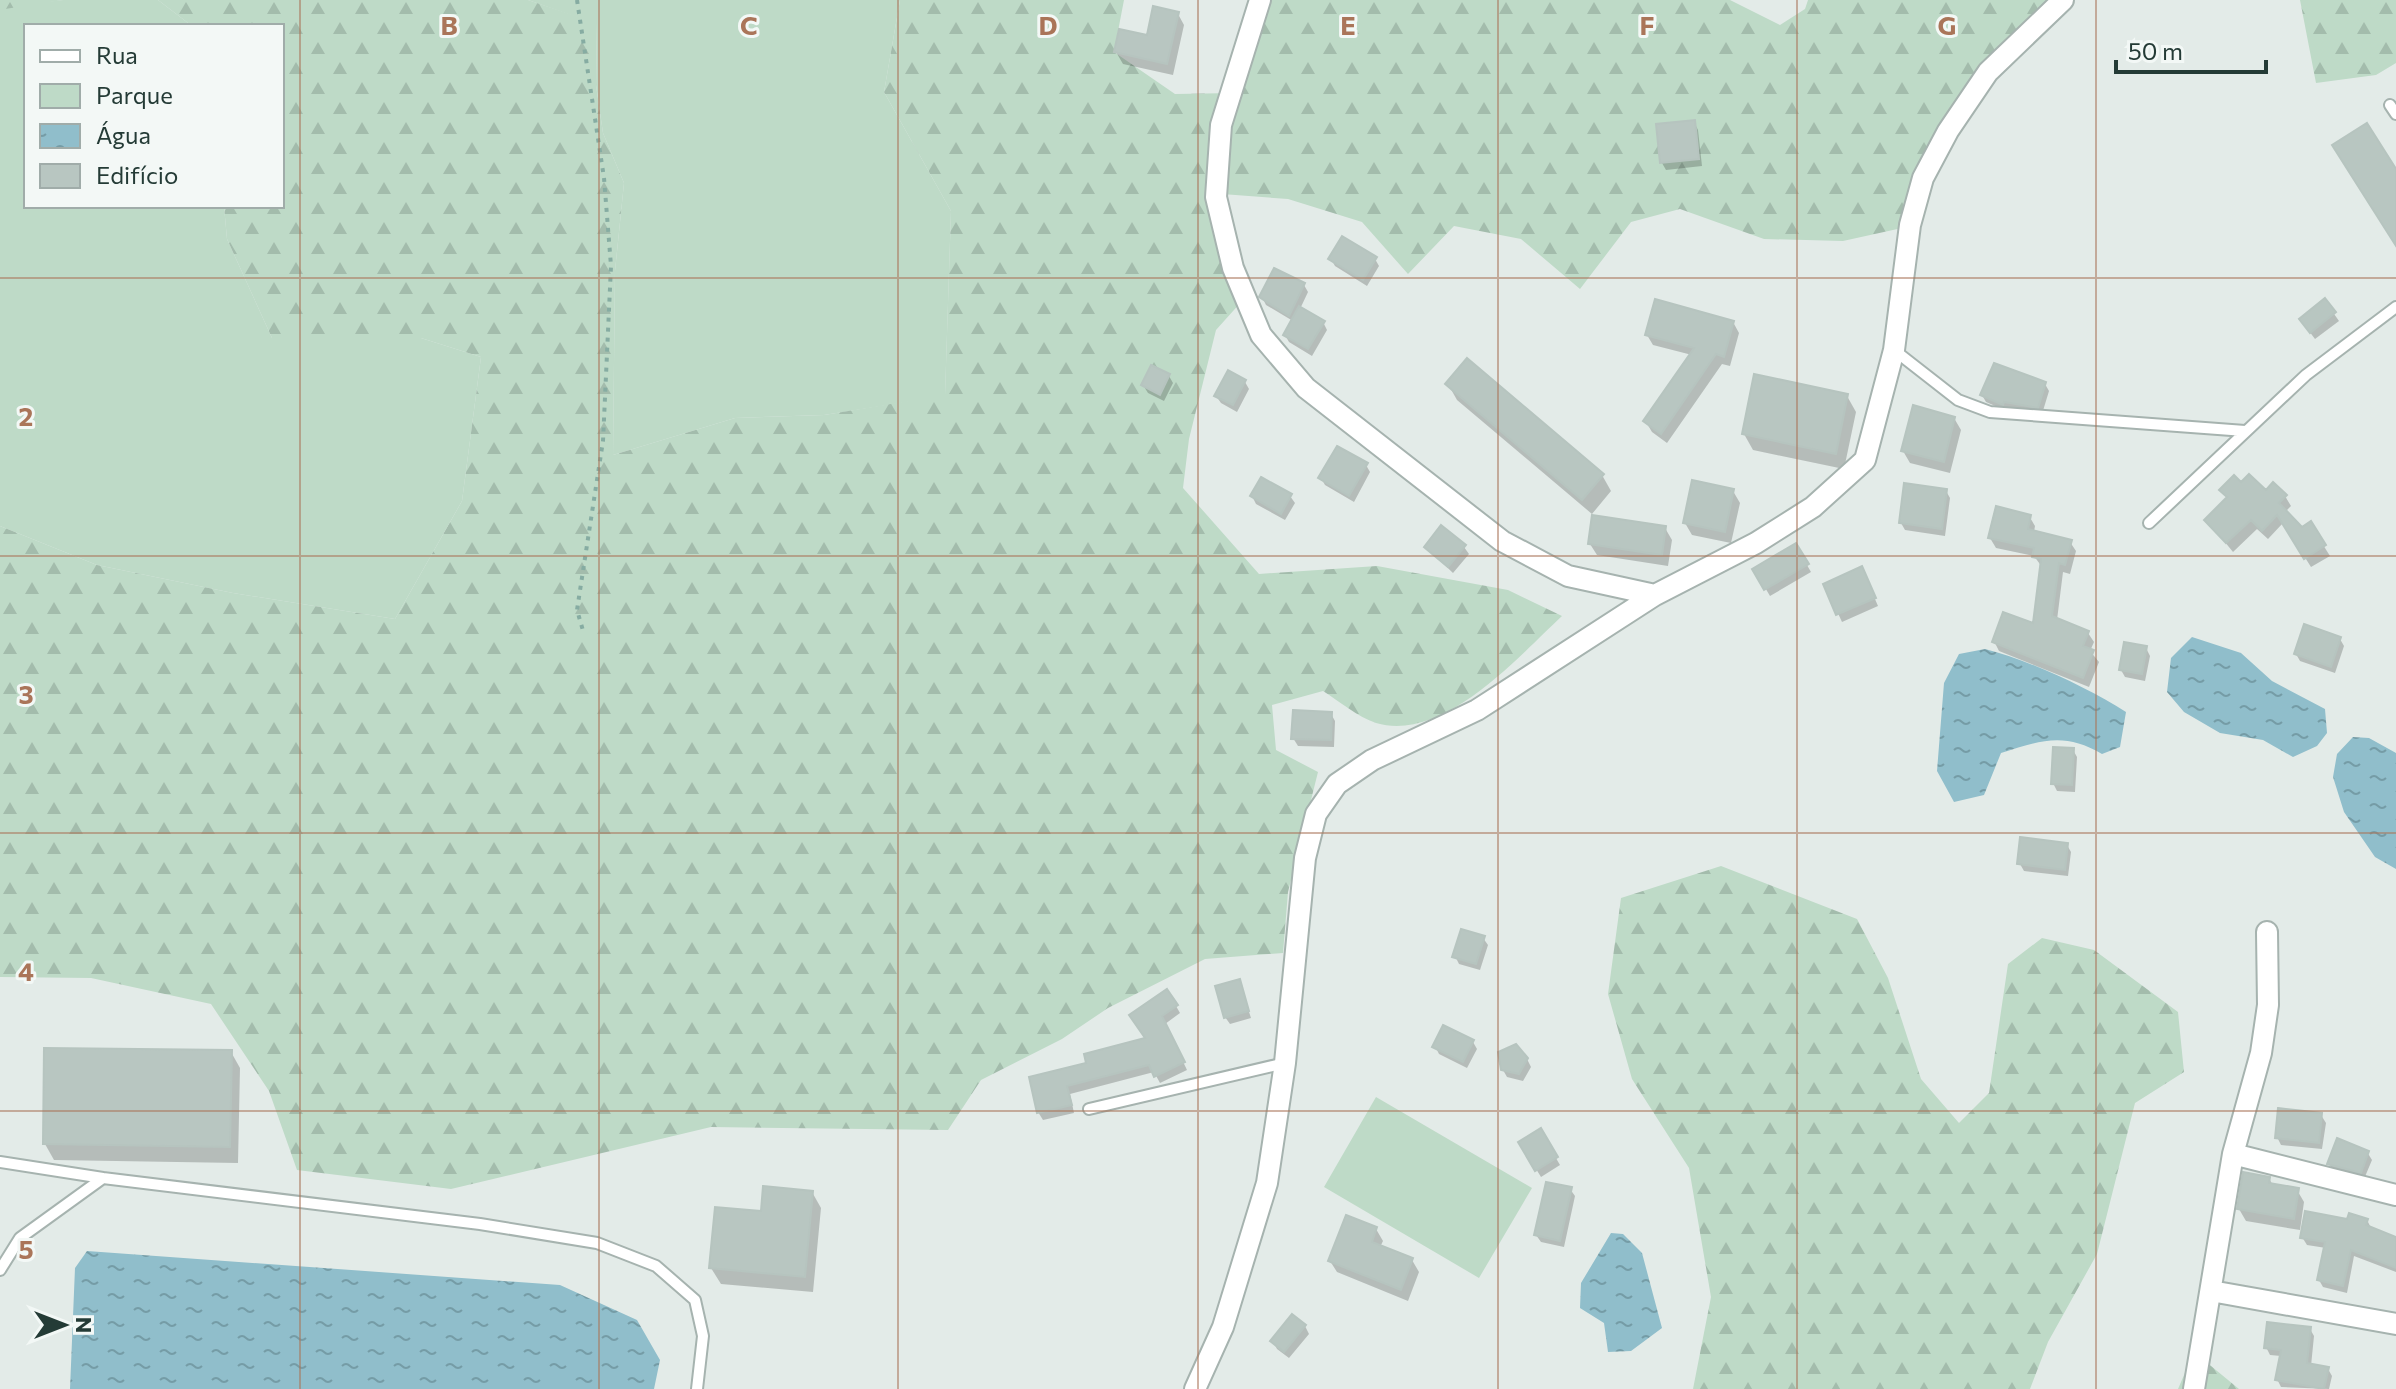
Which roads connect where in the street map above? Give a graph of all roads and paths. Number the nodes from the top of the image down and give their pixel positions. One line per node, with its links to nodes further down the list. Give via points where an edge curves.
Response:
1 (577, 0): 9 (path, via 604,178 611,266 603,441 577,610)
2 (1260, 0): 8 (street, via 1221,125 1216,197 1233,268 1261,335 1306,388 1502,541 1568,576)
3 (2063, 0): 5 (street, via 1988,72 1923,178 1910,225)
4 (2396, 307): 6 (lane, via 2316,366)
5 (1894, 350): 6 (lane, via 1958,400 1990,412); 8 (street, via 1865,460 1813,507)
6 (2245, 431): 7 (lane)
7 (2149, 523)
8 (1655, 595): 11 (street, via 1477,710 1372,760 1337,784 1316,814 1305,858)
9 (584, 634)
10 (2267, 932): 13 (street, via 2268,1005 2261,1053)
11 (1285, 1063): 12 (lane); 21 (street, via 1267,1183 1223,1327)
12 (1089, 1109)
13 (2233, 1154): 16 (street); 18 (street)
14 (0, 1162): 15 (lane)
15 (103, 1178): 17 (lane, via 20,1238); 20 (lane, via 597,1243 656,1266 695,1300 703,1336)
16 (2396, 1195)
17 (0, 1270)
18 (2211, 1291): 19 (street); 22 (street)
19 (2396, 1324)
20 (697, 1389)
21 (1195, 1389)
22 (2194, 1389)

